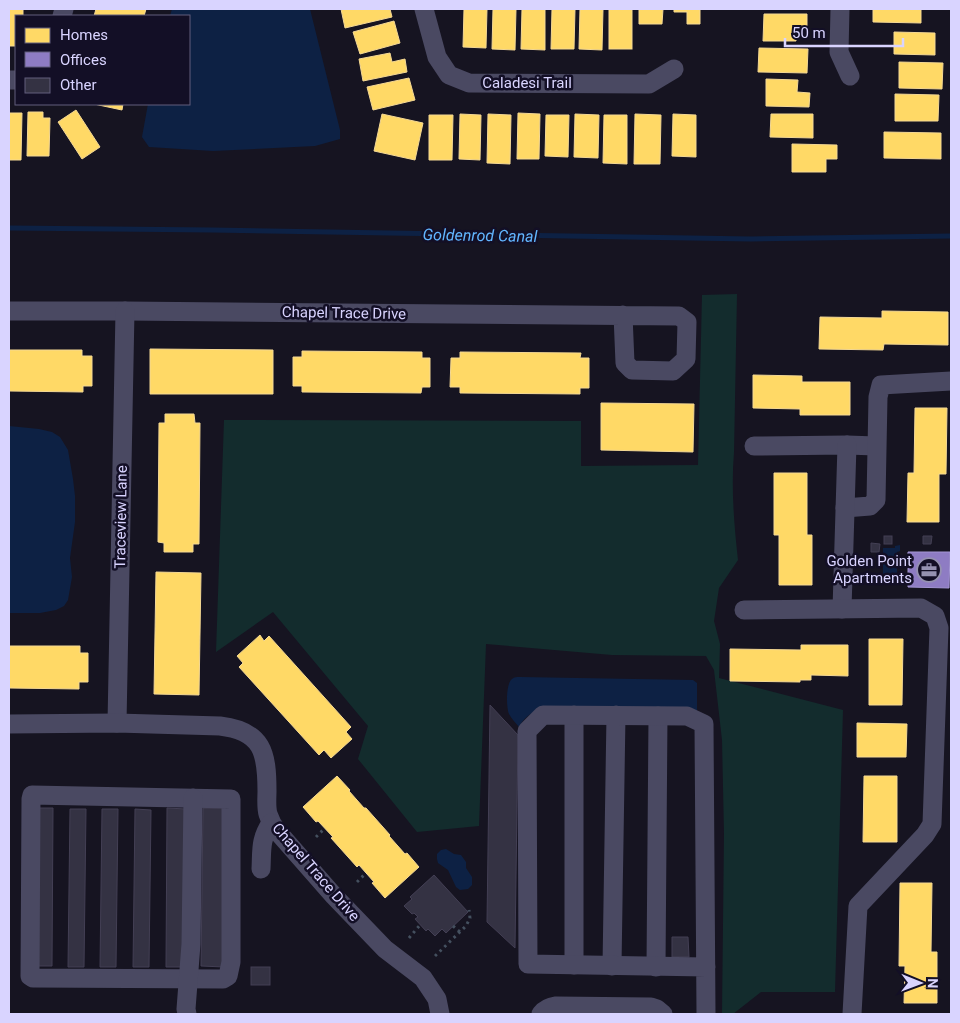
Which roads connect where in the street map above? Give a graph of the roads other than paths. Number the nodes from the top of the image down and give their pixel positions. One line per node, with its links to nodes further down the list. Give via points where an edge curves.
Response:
1 (424, 9): 3 (street, Caladesi Trail, via 437,57 449,75 469,83 649,84)
2 (840, 9): 4 (street, via 839,52)
3 (674, 69)
4 (850, 76)
5 (9, 311): 6 (street, Chapel Trace Drive)
6 (125, 311): 7 (street, Chapel Trace Drive); 18 (street, Traceview Lane)
7 (623, 315): 7 (street, Chapel Trace Drive, via 679,316 687,322 686,359 673,371 632,370 625,363)
8 (951, 381): 11 (street, via 881,386)
9 (847, 445): 10 (street); 11 (street); 12 (street)
10 (754, 446)
11 (876, 446): 12 (street, via 876,500 870,506)
12 (845, 508): 13 (street)
13 (842, 609): 14 (street); 33 (street, via 921,608 935,616 939,628 932,824 858,906)
14 (744, 610)
15 (574, 715): 16 (street); 23 (street); 23 (street, via 543,715 527,731 528,964)
16 (616, 715): 17 (street); 24 (street)
17 (658, 716): 25 (street); 26 (street, via 686,716 704,724)
18 (117, 723): 19 (street, Chapel Trace Drive); 21 (street, Chapel Trace Drive, via 220,726 250,735 263,751 267,812)
19 (9, 724)
20 (193, 798): 27 (street); 27 (street, via 231,799 231,962 228,976 223,979); 27 (street, via 32,796 31,799 30,976)
21 (271, 823): 22 (street, via 262,839); 29 (street, Chapel Trace Drive, via 384,949 423,978 437,999)
22 (260, 869)
23 (574, 965): 24 (street)
24 (612, 966): 25 (street)
25 (656, 966): 26 (street)
26 (706, 967): 32 (street)
27 (188, 980): 28 (street)
28 (187, 1014)
29 (440, 1014)
30 (541, 1014): 31 (street, via 556,1006 651,1007)
31 (663, 1014)
32 (706, 1014)
33 (852, 1014)

